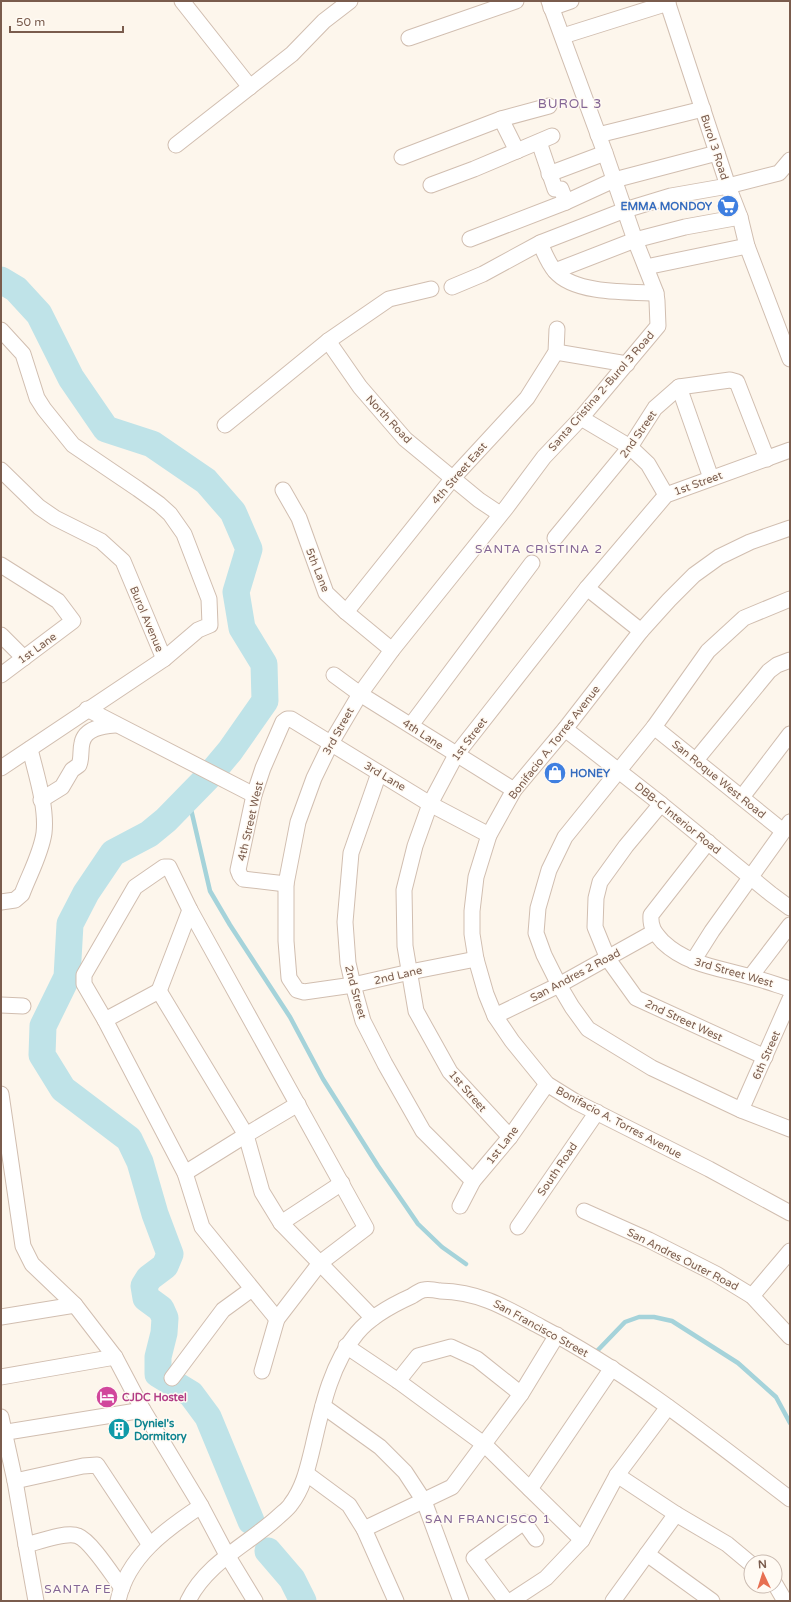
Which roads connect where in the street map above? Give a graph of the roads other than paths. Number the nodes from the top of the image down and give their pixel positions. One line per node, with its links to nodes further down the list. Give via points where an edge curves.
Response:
1 (182, 1): 9 (street)
2 (350, 1): 9 (street, via 324,22 292,54)
3 (516, 1): 8 (street)
4 (571, 1): 6 (street)
5 (668, 2): 7 (street); 11 (street, Burol 3 Road)
6 (550, 4): 7 (street, Santa Cristina 2-Burol 3 Road)
7 (563, 36): 13 (street, Santa Cristina 2-Burol 3 Road)
8 (409, 38)
9 (250, 87): 14 (street)
10 (549, 106): 12 (street)
11 (702, 109): 13 (street); 17 (street, Burol 3 Road)
12 (501, 119): 15 (street); 18 (street)
13 (598, 135): 16 (street, Santa Cristina 2-Burol 3 Road)
14 (176, 145)
15 (517, 151): 20 (street, via 546,139); 22 (street)
16 (605, 153): 20 (street); 21 (street, Santa Cristina 2-Burol 3 Road)
17 (717, 153): 21 (street); 23 (street, Burol 3 Road)
18 (402, 157)
19 (790, 160): 23 (street, via 779,173)
20 (549, 174): 24 (street, via 555,189 561,189)
21 (614, 180): 24 (street); 25 (street, Santa Cristina 2-Burol 3 Road)
22 (431, 185)
23 (728, 186): 25 (street, via 671,196); 26 (street, Burol 3 Road)
24 (566, 202): 27 (street)
25 (625, 210): 28 (street, Santa Cristina 2-Burol 3 Road); 29 (street)
26 (740, 217): 28 (street, via 685,227); 30 (street, Burol 3 Road)
27 (470, 238)
28 (635, 240): 31 (street, Santa Cristina 2-Burol 3 Road); 32 (street)
29 (540, 243): 32 (street); 33 (street)
30 (747, 246): 31 (street); 40 (street, Burol 3 Road)
31 (646, 267): 35 (street, Santa Cristina 2-Burol 3 Road)
32 (555, 271): 35 (street, via 570,283 607,292)
33 (452, 287)
34 (431, 289): 38 (street, via 389,299)
35 (656, 293): 41 (street, Santa Cristina 2-Burol 3 Road, via 658,326)
36 (557, 329): 39 (street, 4th Street East)
37 (1, 330): 65 (street, via 23,354 37,398 73,445 159,504 170,514 184,534 209,599 210,625 198,630)
38 (328, 341): 44 (street); 49 (street, North Road, via 360,387 405,439)
39 (556, 352): 41 (street); 49 (street, 4th Street East, via 527,398)
40 (790, 359)
41 (627, 364): 43 (street, Santa Cristina 2-Burol 3 Road)
42 (679, 387): 45 (street, 2nd Street, via 655,408); 47 (street, via 730,380 737,382); 50 (street)
43 (581, 418): 45 (street); 53 (street, Santa Cristina 2-Burol 3 Road, via 544,457)
44 (225, 425)
45 (630, 448): 52 (street, via 648,464); 55 (street, 2nd Street)
46 (790, 450): 47 (street, 1st Street)
47 (767, 459): 50 (street, 1st Street)
48 (1, 470): 65 (street, Burol Avenue, via 39,507 101,541 123,561)
49 (453, 478): 53 (street, North Road); 60 (street, 4th Street East)
50 (711, 478): 52 (street, 1st Street)
51 (283, 490): 60 (street, 5th Lane, via 298,518 326,593)
52 (666, 495): 58 (street, 1st Street)
53 (500, 514): 63 (street, 3rd Street)
54 (790, 528): 61 (street, Bonifacio A. Torres Avenue, via 750,542 719,557 694,575)
55 (555, 538)
56 (532, 563): 73 (street)
57 (1, 565): 64 (street, 1st Lane, via 58,601 72,620)
58 (587, 588): 61 (street); 79 (street, 1st Street)
59 (790, 599): 74 (street, via 744,618 713,646)
60 (346, 612): 63 (street, 5th Lane)
61 (641, 631): 75 (street, Bonifacio A. Torres Avenue)
62 (1, 635): 64 (street)
63 (392, 650): 69 (street, 3rd Street)
64 (24, 658): 67 (street, 1st Lane)
65 (164, 659): 70 (street, Burol Avenue)
66 (790, 660): 80 (street, via 769,671)
67 (1, 675)
68 (334, 676): 69 (street, 4th Lane)
69 (360, 694): 73 (street, 4th Lane); 77 (street, 3rd Street)
70 (87, 709): 72 (street); 78 (street, Burol Avenue)
71 (283, 722): 77 (street, 3rd Lane, via 291,719); 85 (street, 4th Street West)
72 (115, 725): 85 (street); 87 (street, via 100,726 86,735 79,765 72,770 62,787)
73 (411, 725): 79 (street, 4th Lane)
74 (654, 726): 80 (street, San Roque West Road); 82 (street)
75 (564, 729): 82 (street, DBB-C Interior Road); 84 (street, Bonifacio A. Torres Avenue)
76 (790, 734): 86 (street)
77 (331, 743): 83 (street, 3rd Lane); 94 (street, 3rd Street, via 314,778 298,822)
78 (30, 749): 81 (street, Burol Avenue); 87 (street)
79 (456, 755): 84 (street, 4th Lane); 88 (street, 1st Street)
80 (696, 760): 86 (street, San Roque West Road)
81 (1, 768)
82 (618, 770): 89 (street, DBB-C Interior Road); 105 (street, via 564,837 549,870 538,908 536,933)
83 (379, 773): 88 (street, 3rd Lane); 106 (street, 2nd Street, via 351,852 345,922 348,963)
84 (514, 790): 91 (street, Bonifacio A. Torres Avenue)
85 (254, 795): 94 (street, 4th Street West, via 238,870 243,879)
86 (742, 797): 90 (street, San Roque West Road)
87 (41, 800): 95 (street, via 44,834 22,894 15,900)
88 (430, 804): 91 (street, 3rd Lane); 103 (street, 1st Street, via 415,846 404,890 405,946)
89 (661, 804): 92 (street, DBB-C Interior Road); 101 (street, 2nd Street West, via 600,882 596,898 595,927)
90 (787, 826): 93 (street)
91 (489, 835): 100 (street, Bonifacio A. Torres Avenue, via 476,877 472,910)
92 (708, 842): 93 (street, DBB-C Interior Road); 99 (street, via 651,915 650,923)
93 (751, 877): 96 (street, DBB-C Interior Road); 102 (street)
94 (286, 884): 109 (street, 3rd Street, via 289,978)
95 (1, 902)
96 (790, 908)
97 (190, 910): 108 (street); 114 (street, via 169,867 164,867 135,887 84,975 84,984); 118 (street)
98 (790, 925): 104 (street)
99 (654, 932): 101 (street, San Andres 2 Road); 102 (street, 3rd Street West, via 680,955)
100 (476, 959): 103 (street, 2nd Lane); 113 (street, Bonifacio A. Torres Avenue)
101 (608, 959): 105 (street, San Andres 2 Road); 115 (street, 2nd Street West, via 636,998)
102 (692, 961): 104 (street, 3rd Street West)
103 (410, 972): 106 (street, 2nd Lane); 123 (street, 1st Street, via 416,1011 450,1072)
104 (751, 976): 107 (street, 3rd Street West)
105 (559, 985): 113 (street, San Andres 2 Road); 119 (street, via 588,1030 652,1068)
106 (353, 986): 109 (street, 2nd Lane, via 304,992); 125 (street, 2nd Street, via 363,1022 423,1131)
107 (790, 989)
108 (160, 990): 114 (street); 122 (street)
109 (297, 990)
110 (790, 999): 115 (street, 6th Street)
111 (1, 1005): 112 (street)
112 (24, 1006)
113 (495, 1016): 116 (street, Bonifacio A. Torres Avenue)
114 (104, 1020): 124 (street)
115 (765, 1057): 119 (street, 6th Street)
116 (547, 1084): 120 (street, Bonifacio A. Torres Avenue); 123 (street, 1st Lane)
117 (1, 1094): 136 (street, via 26,1255 32,1264)
118 (298, 1104): 122 (street); 126 (street)
119 (741, 1110): 121 (street)
120 (597, 1112): 129 (street, Bonifacio A. Torres Avenue); 131 (street, South Road)
121 (790, 1129)
122 (246, 1135): 124 (street); 130 (street, via 262,1192)
123 (510, 1137): 125 (street, 1st Lane)
124 (185, 1174): 134 (street, via 202,1226)
125 (473, 1181): 127 (street, 1st Lane)
126 (342, 1182): 130 (street); 133 (street, via 366,1228)
127 (460, 1206)
128 (584, 1211): 135 (street, San Andres Outer Road, via 662,1246)
129 (790, 1213)
130 (281, 1223): 133 (street)
131 (518, 1227)
132 (790, 1251): 135 (street)
133 (320, 1263): 138 (street); 139 (street)
134 (252, 1289): 139 (street); 147 (street, via 223,1310)
135 (752, 1296): 141 (street, San Andres Outer Road)
136 (75, 1305): 137 (street); 143 (street)
137 (1, 1318)
138 (373, 1318): 140 (street, San Francisco Street, via 389,1306 424,1290 460,1291 494,1301); 142 (street, San Francisco Street)
139 (277, 1319): 145 (street)
140 (557, 1335): 144 (street, San Francisco Street); 149 (street)
141 (790, 1337)
142 (346, 1346): 148 (street); 150 (street, San Francisco Street, via 332,1373)
143 (115, 1357): 146 (street); 152 (street)
144 (612, 1368): 151 (street, San Francisco Street); 159 (street)
145 (262, 1371)
146 (1, 1378)
147 (172, 1378)
148 (398, 1381): 149 (street, via 418,1356 451,1347 477,1359); 155 (street)
149 (521, 1394): 155 (street)
150 (323, 1406): 156 (street, San Francisco Street); 161 (street, via 380,1447 405,1472)
151 (668, 1407): 157 (street); 160 (street, San Francisco Street)
152 (143, 1410): 154 (street); 162 (street)
153 (1, 1417): 154 (street)
154 (3, 1433): 158 (street)
155 (485, 1445): 159 (street); 161 (street, via 452,1487)
156 (307, 1474): 164 (street, via 348,1505); 170 (street, San Francisco Street, via 292,1504 250,1540)
157 (617, 1475): 163 (street); 166 (street)
158 (15, 1481): 167 (street); 168 (street, via 97,1465)
159 (530, 1489): 166 (street)
160 (790, 1499)
161 (424, 1501): 164 (street); 178 (street)
162 (201, 1506): 168 (street, via 179,1520); 170 (street)
163 (676, 1514): 169 (street); 171 (street, via 727,1544)
164 (364, 1528): 177 (street)
165 (536, 1539): 179 (street, via 524,1522 474,1558)
166 (582, 1540): 180 (street, via 546,1578)
167 (26, 1545): 172 (street, via 67,1535 78,1536 89,1544); 174 (street)
168 (150, 1545): 172 (street, via 134,1565)
169 (647, 1554): 173 (street); 181 (street)
170 (227, 1555): 175 (street, San Francisco Street, via 200,1581); 176 (street)
171 (743, 1557)
172 (120, 1595)
173 (695, 1595): 182 (street)
174 (36, 1601)
175 (188, 1601)
176 (254, 1601)
177 (396, 1601)
178 (461, 1601)
179 (506, 1601)
180 (511, 1601)
181 (613, 1601)
182 (712, 1601)

